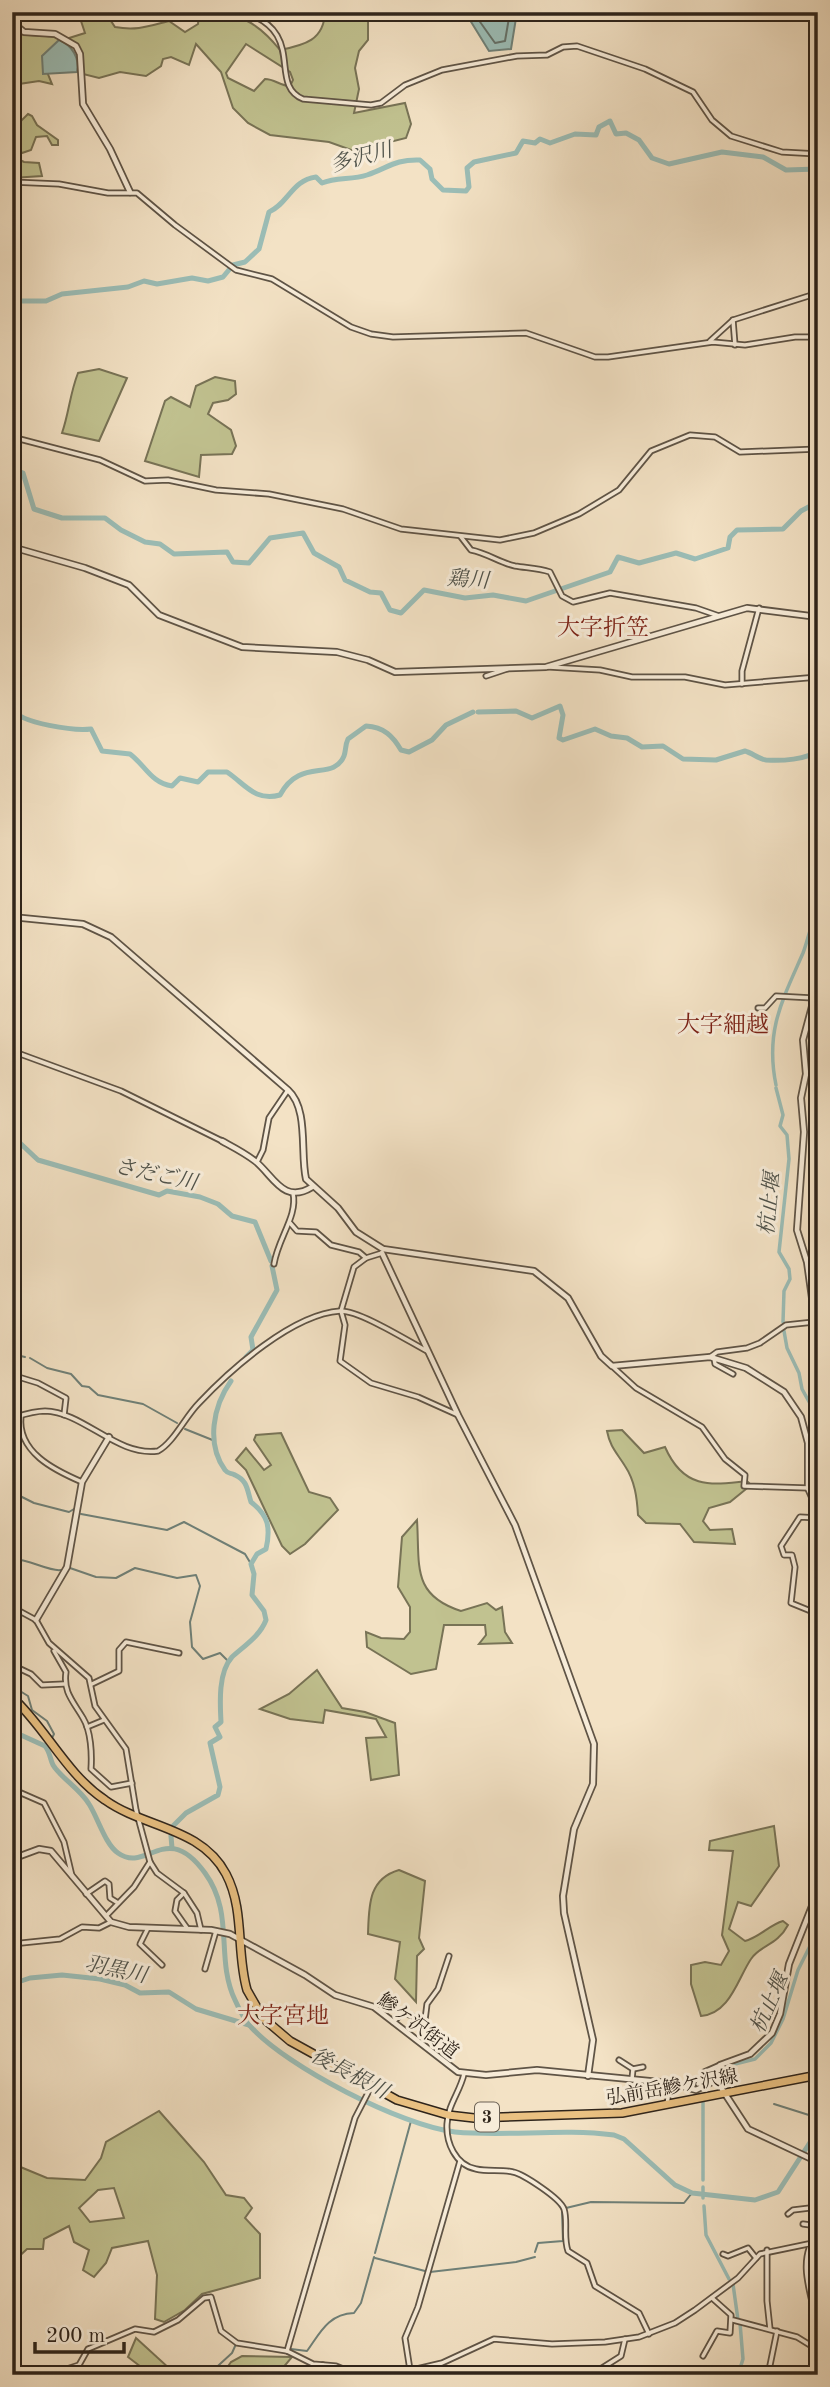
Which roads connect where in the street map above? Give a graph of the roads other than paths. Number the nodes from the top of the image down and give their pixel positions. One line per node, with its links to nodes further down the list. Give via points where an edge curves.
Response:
1 (243, 12): 3 (street, via 262,18 279,38 286,81 303,99 371,105 442,70 577,47 645,69 693,92 712,120 731,136 782,152)
2 (12, 22): 5 (street, via 24,32 55,34 76,46 83,104)
3 (818, 153)
4 (12, 182): 5 (street)
5 (130, 192): 9 (street, via 144,197 236,270 272,279 351,327 381,336 526,333 595,356)
6 (818, 293): 7 (street)
7 (733, 320): 9 (street); 10 (street)
8 (818, 337): 10 (street)
9 (708, 343): 10 (street)
10 (735, 345)
11 (12, 437): 13 (street, via 100,460 145,481 286,496 395,527)
12 (817, 448): 13 (street, via 740,452 715,437 690,435 651,452 619,490 561,524 500,540)
13 (461, 537): 16 (street, via 471,550 514,566 550,572 562,596 573,602 610,593)
14 (12, 547): 19 (street, via 129,585 159,615 242,647 337,652 395,672)
15 (759, 608): 16 (street); 17 (street); 22 (street)
16 (719, 616): 18 (street)
17 (818, 617)
18 (546, 667): 19 (street); 22 (street)
19 (509, 668): 20 (street)
20 (486, 676)
21 (818, 677): 22 (street)
22 (742, 685)
23 (12, 917): 28 (street, via 83,924 111,937)
24 (818, 984): 25 (street)
25 (813, 998): 26 (street, via 773,997 765,1008); 38 (street, via 802,1052 806,1074 801,1098 804,1132 797,1230 807,1262)
26 (758, 1008)
27 (12, 1051): 29 (street, via 121,1091)
28 (288, 1090): 30 (street, via 269,1118 264,1150); 31 (street, via 297,1103 303,1167)
29 (222, 1141): 30 (street)
30 (257, 1162): 32 (street, via 273,1182)
31 (312, 1187): 32 (street); 34 (street, via 338,1208 356,1232)
32 (293, 1193): 33 (street)
33 (290, 1223): 35 (street, via 297,1231 316,1232 331,1245); 36 (street, via 281,1234)
34 (382, 1251): 35 (street); 40 (street); 42 (street, via 534,1271 568,1298 601,1356)
35 (366, 1258): 37 (street, via 354,1267)
36 (274, 1264)
37 (341, 1311): 40 (street, via 379,1323); 46 (street, via 345,1325 339,1354 342,1365 371,1383); 49 (street, via 306,1318 283,1332 201,1400 158,1451 141,1451)
38 (814, 1322): 39 (street); 41 (street, via 786,1325 760,1343 717,1352)
39 (818, 1341)
40 (427, 1351): 46 (street)
41 (713, 1357): 42 (street); 43 (street, via 715,1364); 51 (street, via 746,1368 784,1392 801,1417)
42 (612, 1366): 53 (street, via 636,1388 702,1427 711,1444 745,1475 744,1486)
43 (733, 1374)
44 (12, 1375): 45 (street, via 66,1398)
45 (64, 1415): 47 (street, via 43,1411); 49 (street)
46 (458, 1415): 95 (street, via 515,1525 594,1744 593,1784 574,1829 563,1896 593,2040)
47 (21, 1416): 48 (street); 52 (street, via 20,1425 33,1451)
48 (12, 1418)
49 (109, 1437): 52 (street)
50 (818, 1442): 51 (street)
51 (807, 1443): 53 (street)
52 (82, 1482): 58 (street, via 67,1567)
53 (808, 1489): 54 (street)
54 (818, 1511)
55 (818, 1518): 57 (street, via 800,1517 781,1546 784,1555 792,1555 795,1567 791,1604)
56 (12, 1607): 58 (street)
57 (818, 1614)
58 (36, 1620): 59 (street)
59 (54, 1648): 62 (street, via 66,1672); 63 (street)
60 (179, 1653): 63 (street, via 126,1642 120,1650 119,1671)
61 (12, 1665): 62 (street, via 42,1685)
62 (65, 1684): 66 (street)
63 (92, 1684): 65 (street, via 94,1706)
64 (12, 1696): 69 (main road, 3, via 90,1789)
65 (104, 1720): 66 (street); 67 (street, via 126,1749)
66 (87, 1727): 67 (street, via 91,1769 111,1787)
67 (132, 1783): 69 (street)
68 (12, 1789): 72 (street, via 44,1803 63,1840)
69 (138, 1817): 71 (street); 83 (main road, 3, via 175,1831 208,1851 226,1873)
70 (12, 1859): 72 (street, 鰺ケ沢街道, via 48,1850)
71 (150, 1862): 74 (street); 76 (street)
72 (72, 1876): 75 (street, 鰺ケ沢街道)
73 (818, 1891): 90 (street, via 789,1964 772,2033 750,2054)
74 (184, 1893): 80 (street, via 175,1911); 81 (street)
75 (86, 1894): 76 (street, via 105,1881 110,1898); 77 (street, 鰺ケ沢街道)
76 (118, 1903): 77 (street)
77 (105, 1918): 78 (street, 鰺ケ沢街道)
78 (111, 1922): 79 (street, 鰺ケ沢街道); 84 (street, via 99,1928 82,1927 60,1939)
79 (148, 1928): 80 (street, 鰺ケ沢街道); 86 (street, via 139,1944)
80 (188, 1930): 81 (street, 鰺ケ沢街道)
81 (201, 1930): 82 (street, 鰺ケ沢街道)
82 (218, 1931): 83 (street, 鰺ケ沢街道); 87 (street)
83 (240, 1938): 88 (street, 鰺ケ沢街道, via 335,1995 369,2004); 100 (main road, 弘前岳鰺ケ沢線 / 3, via 247,1990 264,2018 290,2041)
84 (12, 1944)
85 (449, 1956): 88 (street, via 438,1989 427,2004 425,2020 403,2013)
86 (162, 1965)
87 (205, 1969)
88 (393, 2022): 93 (street, 鰺ケ沢街道)
89 (619, 2060): 92 (street)
90 (720, 2064): 96 (street); 99 (street, via 704,2072)
91 (643, 2067): 92 (street)
92 (632, 2069): 97 (street)
93 (464, 2074): 95 (street, 鰺ケ沢街道, via 531,2070); 103 (street)
94 (818, 2075): 101 (main road, 弘前岳鰺ケ沢線 / 3)
95 (588, 2076): 97 (street, 鰺ケ沢街道)
96 (716, 2080): 98 (street, 鰺ケ沢街道, via 696,2090); 101 (street)
97 (632, 2081): 98 (street, 鰺ケ沢街道)
98 (670, 2083): 102 (street)
99 (698, 2084)
100 (370, 2090): 103 (main road, 弘前岳鰺ケ沢線 / 3); 123 (street, via 361,2104)
101 (726, 2093): 102 (main road, 弘前岳鰺ケ沢線 / 3); 105 (street, via 748,2129)
102 (667, 2106): 103 (main road, 弘前岳鰺ケ沢線 / 3, via 622,2113)
103 (448, 2119): 104 (street, via 447,2138)
104 (460, 2161): 120 (street, via 476,2169 514,2172 553,2194 564,2209 568,2251 587,2263 595,2286 639,2313); 126 (street, via 405,2338)
105 (818, 2162)
106 (818, 2207): 107 (street)
107 (788, 2214)
108 (803, 2224): 109 (street)
109 (818, 2226)
110 (818, 2234): 111 (street)
111 (808, 2244): 112 (street); 117 (street, via 805,2260)
112 (767, 2250): 114 (street); 118 (street)
113 (723, 2254): 114 (street, via 748,2248)
114 (756, 2258): 115 (street)
115 (712, 2298): 116 (street); 120 (street)
116 (733, 2320): 118 (street); 124 (street, via 730,2333 716,2331)
117 (818, 2326)
118 (770, 2329): 119 (street)
119 (777, 2331): 122 (street); 132 (street)
120 (649, 2334): 121 (street)
121 (625, 2339): 126 (street, via 552,2344 494,2339 442,2363); 131 (street, via 621,2356)
122 (818, 2350)
123 (286, 2351): 125 (street); 127 (street, via 237,2343 220,2331 211,2297 154,2332 135,2329 88,2349 79,2365)
124 (703, 2356)
125 (323, 2365): 128 (street); 129 (street)
126 (410, 2371): 130 (street)
127 (48, 2375)
128 (318, 2375)
129 (358, 2375)
130 (391, 2375)
131 (591, 2375)
132 (768, 2375)

